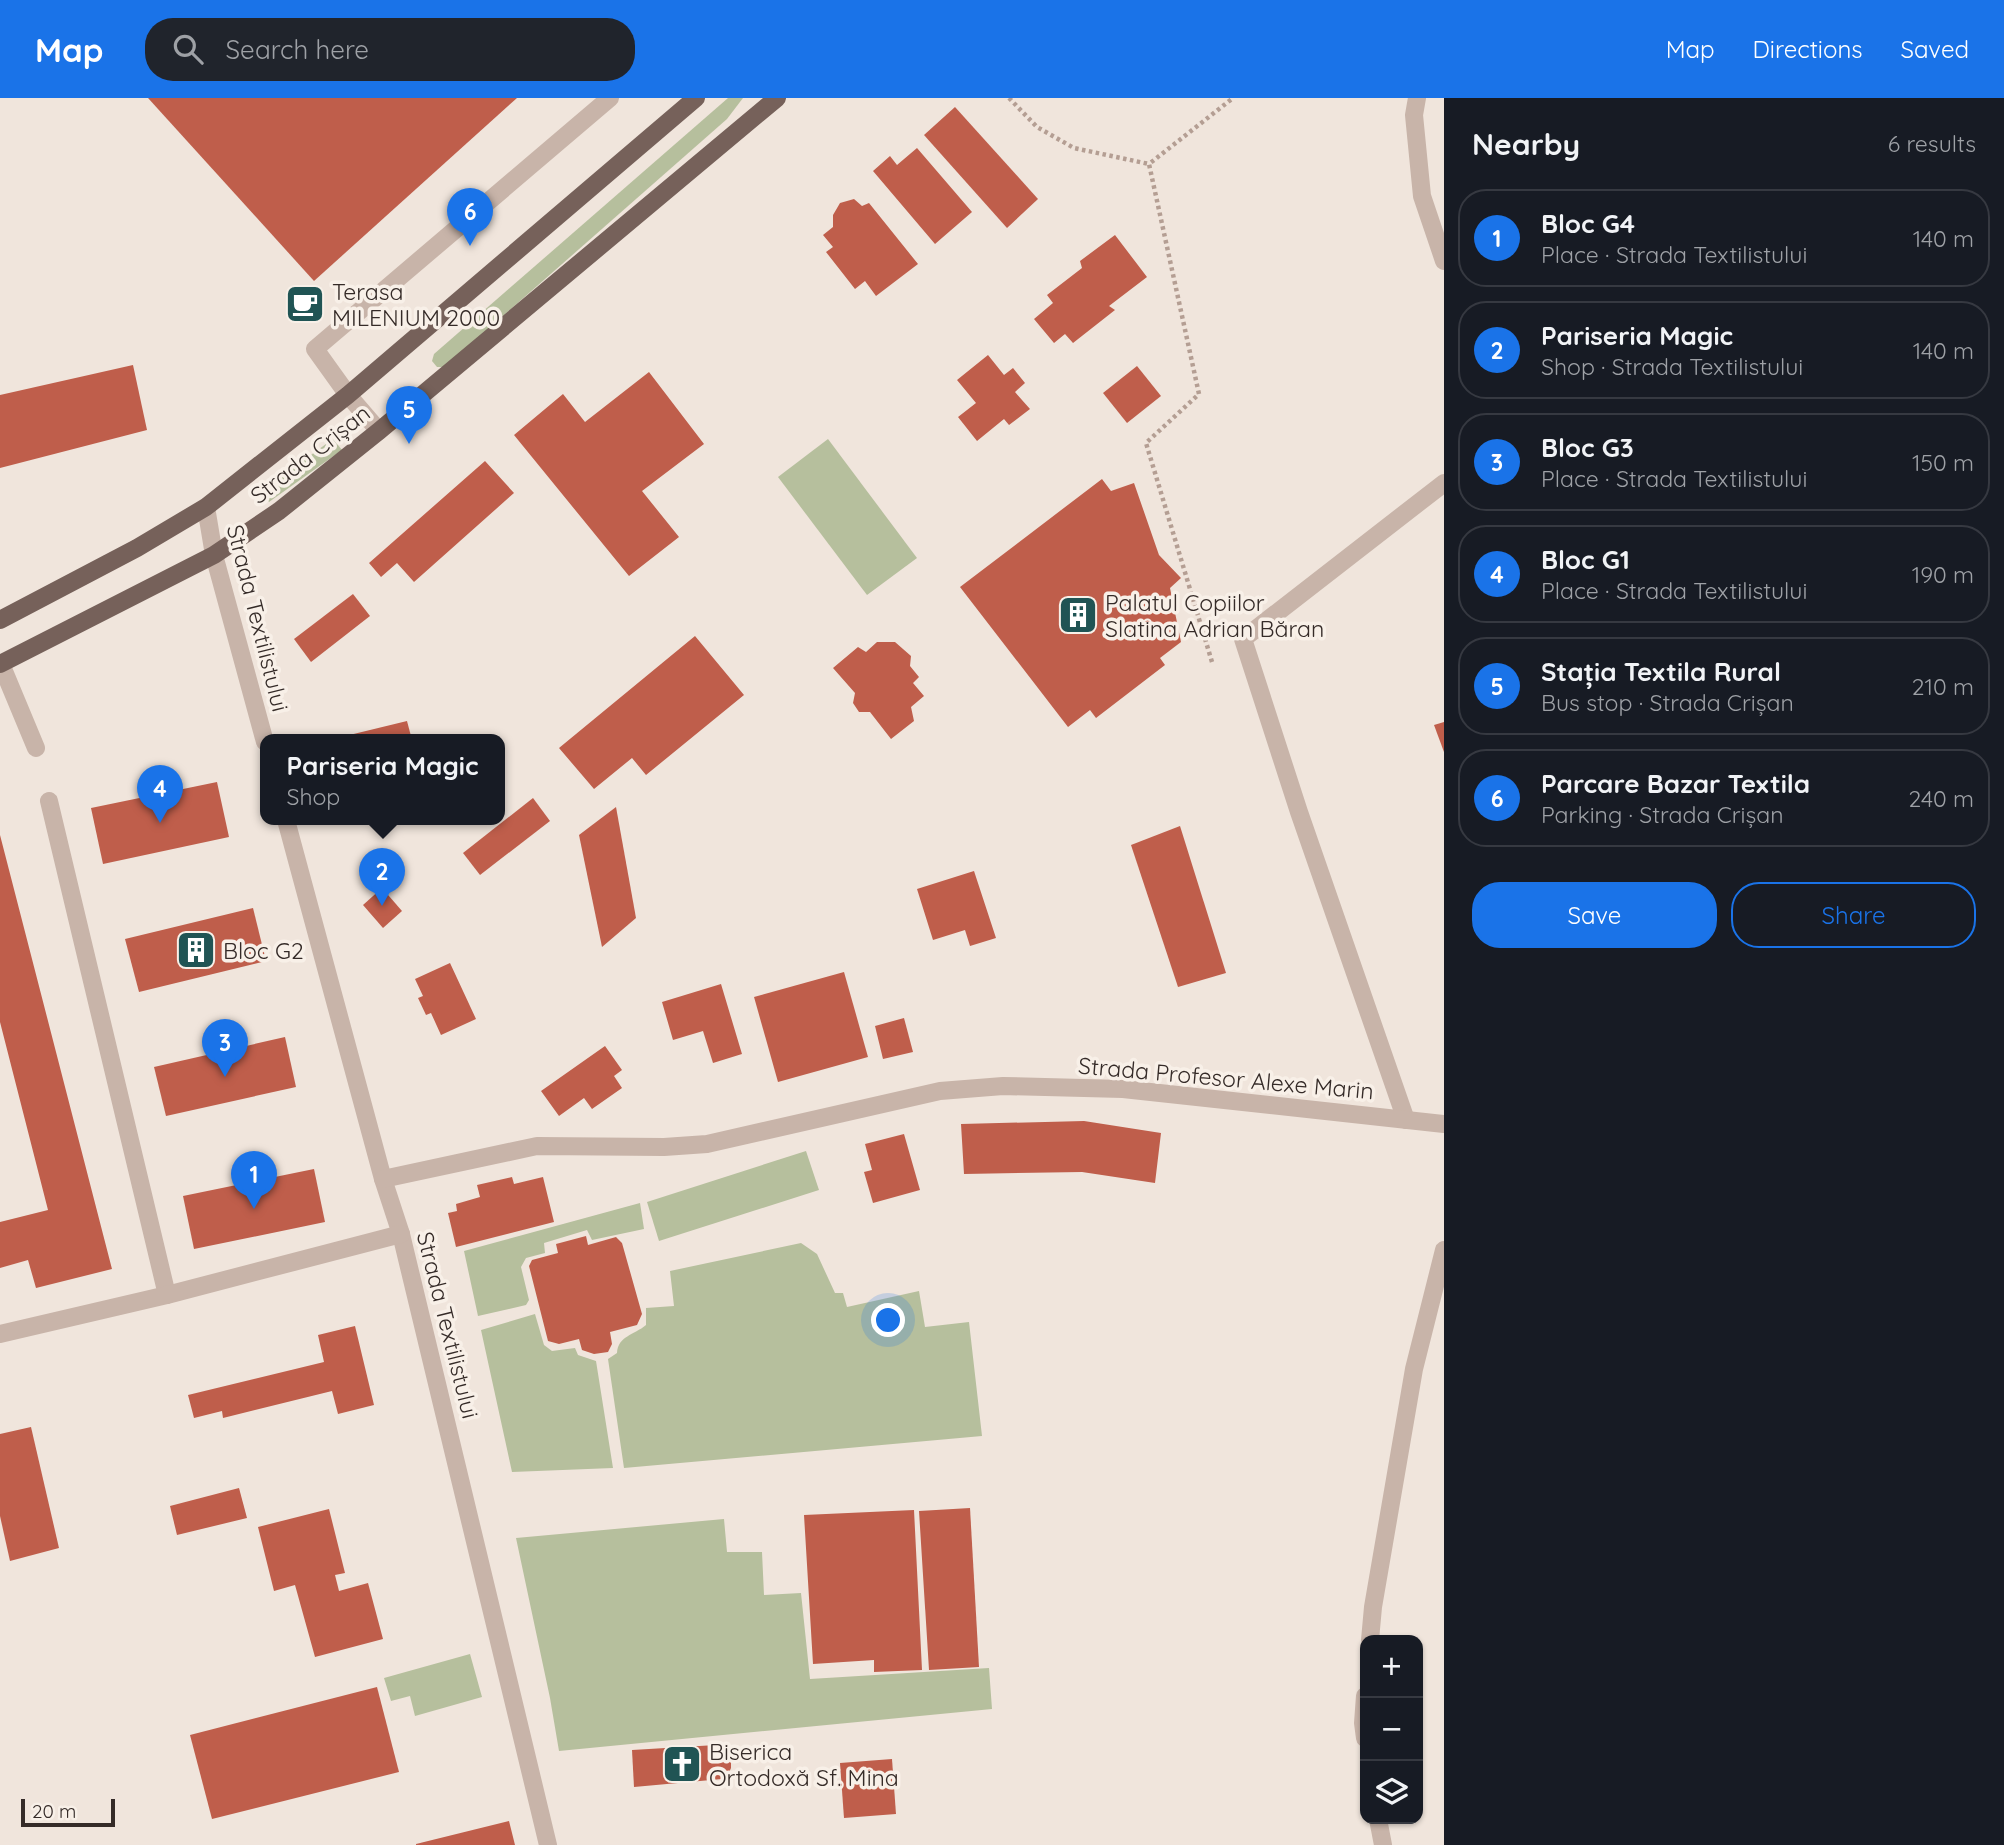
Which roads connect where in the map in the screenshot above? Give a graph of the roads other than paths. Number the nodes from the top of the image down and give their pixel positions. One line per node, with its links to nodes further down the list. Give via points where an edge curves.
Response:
1 (610, 98): 6 (street, via 315,349)
2 (696, 98): 6 (main road, Strada Crișan)
3 (778, 98): 7 (main road, Strada Crișan)
4 (1417, 98): 5 (street, via 1422,196)
5 (1444, 261)
6 (348, 395): 7 (street); 9 (main road, Strada Crișan)
7 (379, 431): 10 (main road, Strada Crișan, via 279,511)
8 (1444, 483): 17 (street, via 1242,639)
9 (206, 507): 10 (street, Strada Textilistului); 11 (main road, Strada Crișan)
10 (214, 555): 12 (main road, Strada Crișan); 13 (street, Strada Textilistului)
11 (0, 620)
12 (0, 664): 14 (street)
13 (263, 734)
14 (36, 748)
15 (49, 801): 22 (street)
16 (287, 825): 19 (street, Strada Textilistului)
17 (1406, 1120): 18 (street, Strada Profesor Alexe Marin); 19 (street, Strada Profesor Alexe Marin, via 1123,1089 1003,1086 940,1091 707,1144 537,1146)
18 (1444, 1124)
19 (383, 1178): 20 (street, Strada Textilistului)
20 (401, 1234): 22 (street); 26 (street, Strada Textilistului)
21 (1444, 1250): 24 (street, via 1415,1368)
22 (167, 1295): 23 (street)
23 (0, 1334)
24 (1370, 1635)
25 (1379, 1824): 27 (street)
26 (548, 1845)
27 (1383, 1845)

